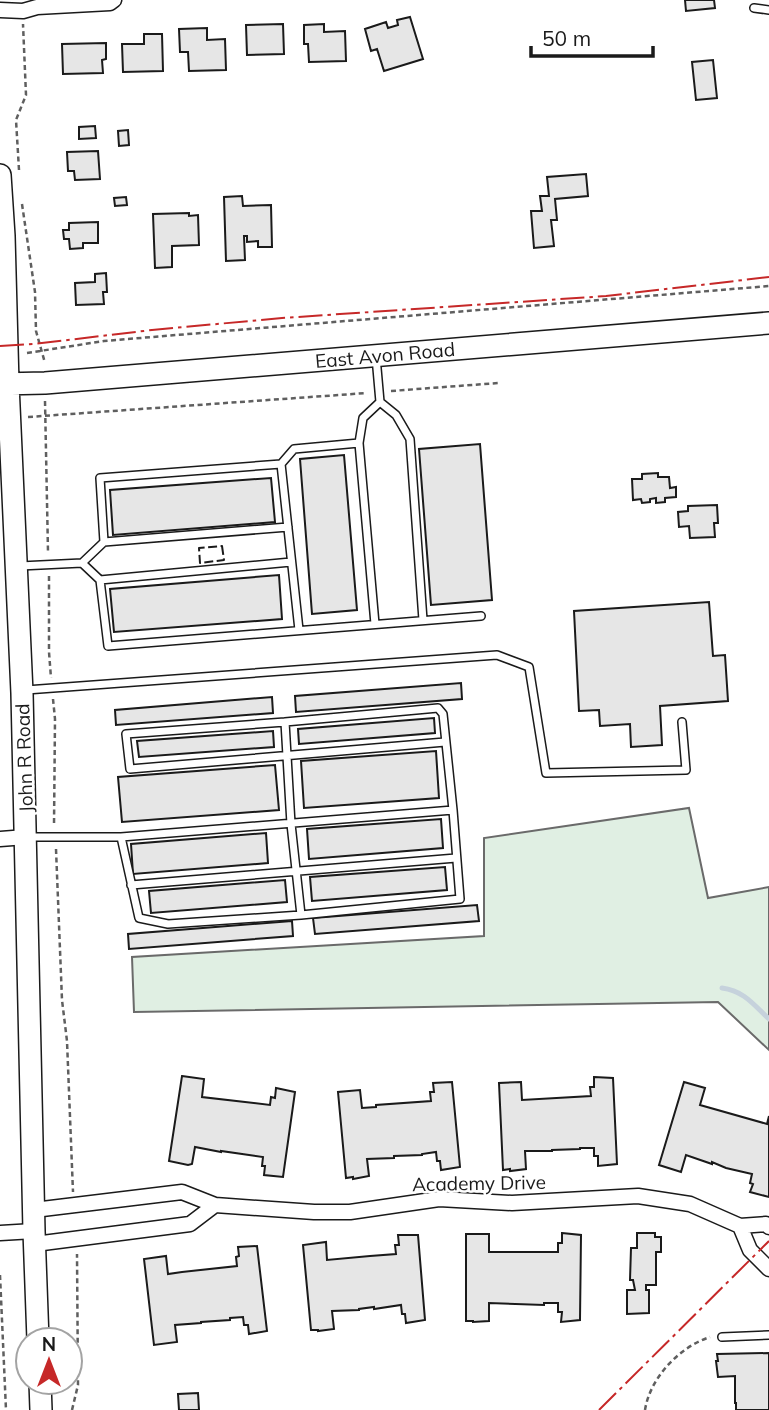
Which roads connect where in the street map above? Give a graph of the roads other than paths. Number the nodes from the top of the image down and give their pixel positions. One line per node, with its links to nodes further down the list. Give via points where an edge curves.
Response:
1 (114, 0): 3 (street)
2 (754, 8): 4 (lane)
3 (0, 10)
4 (769, 10)
5 (10, 177): 6 (main road, John R Road)
6 (2, 236): 9 (main road, John R Road)
7 (769, 323): 8 (main road, East Avon Road)
8 (376, 356): 9 (main road, East Avon Road); 10 (lane)
9 (4, 384): 17 (main road, John R Road)
10 (380, 402): 11 (lane, via 363,418); 20 (lane, via 396,415 410,439)
11 (359, 443): 12 (lane, via 294,449); 21 (lane)
12 (281, 464): 13 (lane); 14 (lane, via 100,478)
13 (288, 527): 14 (lane); 15 (lane)
14 (104, 542): 16 (lane)
15 (291, 562): 18 (lane); 22 (lane)
16 (82, 563): 17 (lane); 18 (lane)
17 (16, 567): 23 (main road, John R Road)
18 (100, 580): 22 (lane, via 108,646)
19 (481, 615): 20 (lane)
20 (423, 620): 21 (lane)
21 (375, 624): 22 (lane)
22 (299, 630)
23 (22, 690): 25 (lane, via 497,655 529,667 546,773 686,770); 30 (main road, John R Road)
24 (285, 722): 26 (lane, via 438,708 443,714); 27 (lane); 27 (lane, via 126,734 130,769)
25 (682, 722)
26 (445, 742): 27 (lane); 28 (lane)
27 (287, 756): 29 (lane)
28 (453, 810): 29 (lane); 33 (lane)
29 (291, 824): 31 (lane); 34 (lane)
30 (26, 837): 31 (lane); 32 (street); 40 (main road, John R Road)
31 (121, 837): 35 (lane)
32 (0, 839)
33 (456, 858): 34 (lane); 36 (lane, via 460,899)
34 (296, 871): 35 (lane); 36 (lane)
35 (131, 885): 36 (lane, via 139,918 168,924)
36 (301, 915)
37 (215, 1205): 38 (street, Academy Drive, via 349,1212 439,1199 512,1203 638,1196 690,1204); 40 (street, via 190,1224 76,1238); 40 (street, Academy Drive, via 182,1192 74,1205)
38 (740, 1226): 39 (street, Academy Drive); 42 (street, via 750,1250)
39 (769, 1227)
40 (34, 1228): 41 (street); 43 (main road, John R Road)
41 (0, 1233)
42 (769, 1269)
43 (38, 1326)
44 (769, 1335): 45 (lane)
45 (722, 1337)

